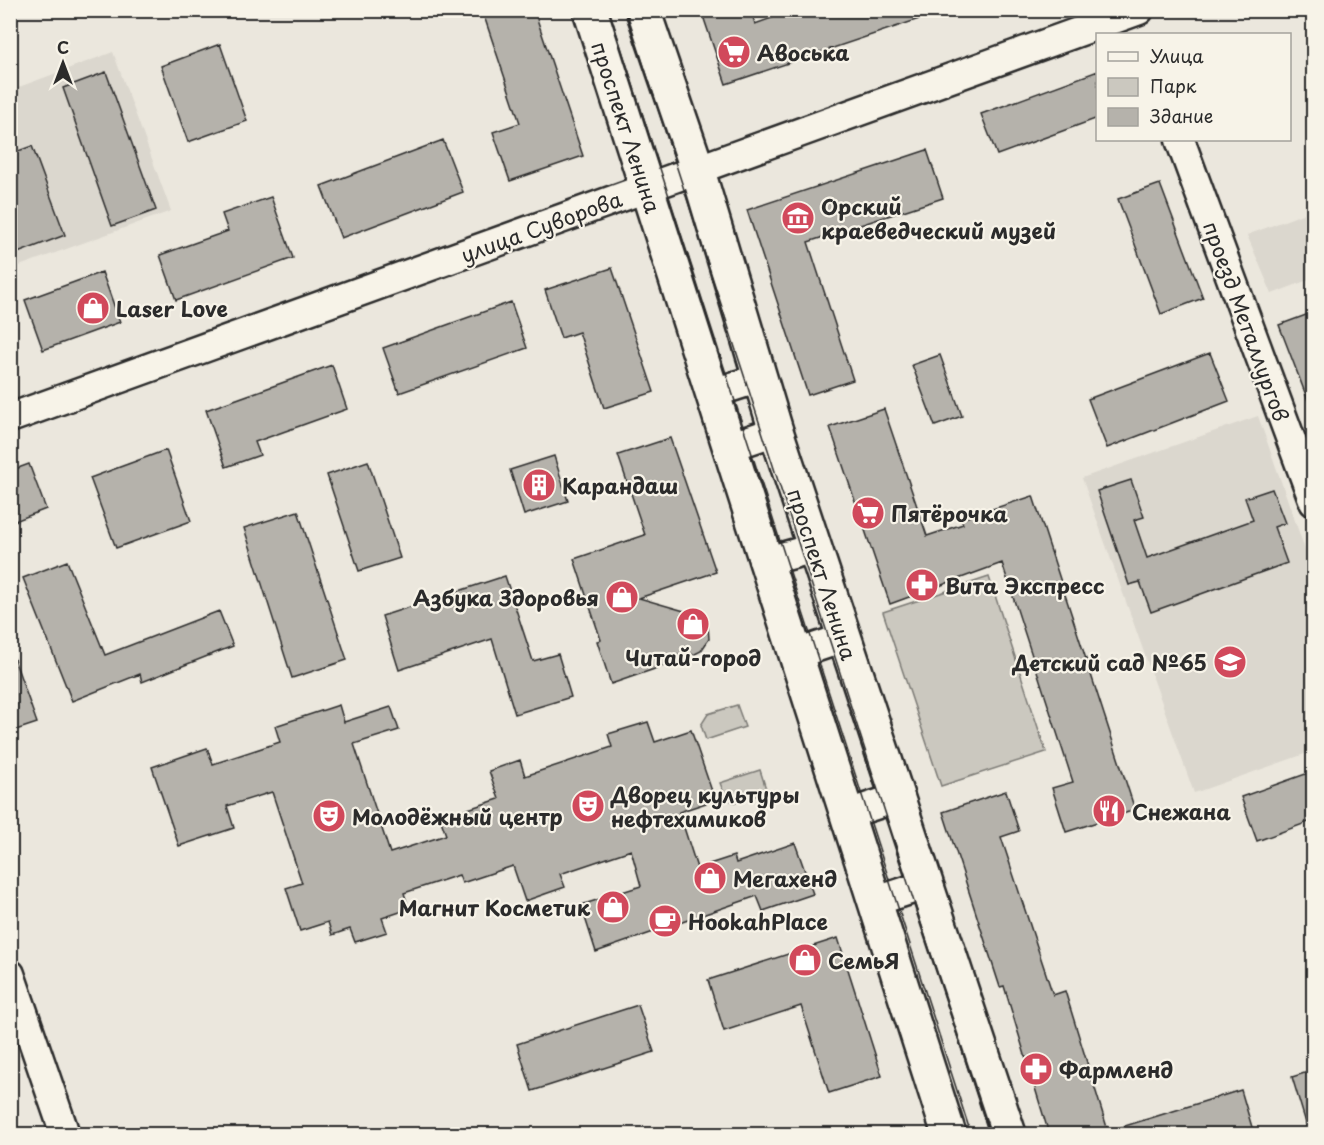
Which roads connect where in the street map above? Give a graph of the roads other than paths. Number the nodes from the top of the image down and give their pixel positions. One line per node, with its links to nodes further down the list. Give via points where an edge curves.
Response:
1 (590, 10): 6 (main road, проспект Ленина)
2 (644, 10): 5 (main road, проспект Ленина)
3 (1136, 17): 5 (street, улица Суворова)
4 (1180, 141): 12 (street, проезд Металлургов)
5 (697, 168): 6 (street, улица Суворова); 7 (main road, проспект Ленина)
6 (647, 188): 8 (main road, проспект Ленина); 9 (street, улица Суворова)
7 (760, 378): 8 (street); 10 (main road, проспект Ленина)
8 (713, 393): 11 (main road, проспект Ленина)
9 (10, 418)
10 (776, 431): 11 (street); 13 (main road, проспект Ленина)
11 (729, 447): 14 (main road, проспект Ленина)
12 (1314, 502)
13 (814, 548): 14 (street); 15 (main road, проспект Ленина)
14 (764, 562): 16 (main road, проспект Ленина)
15 (844, 638): 16 (street); 17 (main road, проспект Ленина)
16 (796, 654): 18 (main road, проспект Ленина)
17 (897, 798): 18 (street); 19 (main road, проспект Ленина)
18 (847, 814): 20 (main road, проспект Ленина)
19 (925, 885): 20 (street); 24 (main road, проспект Ленина)
20 (876, 901): 23 (main road, проспект Ленина)
21 (10, 975): 22 (street)
22 (65, 1134)
23 (949, 1134)
24 (1009, 1134)

